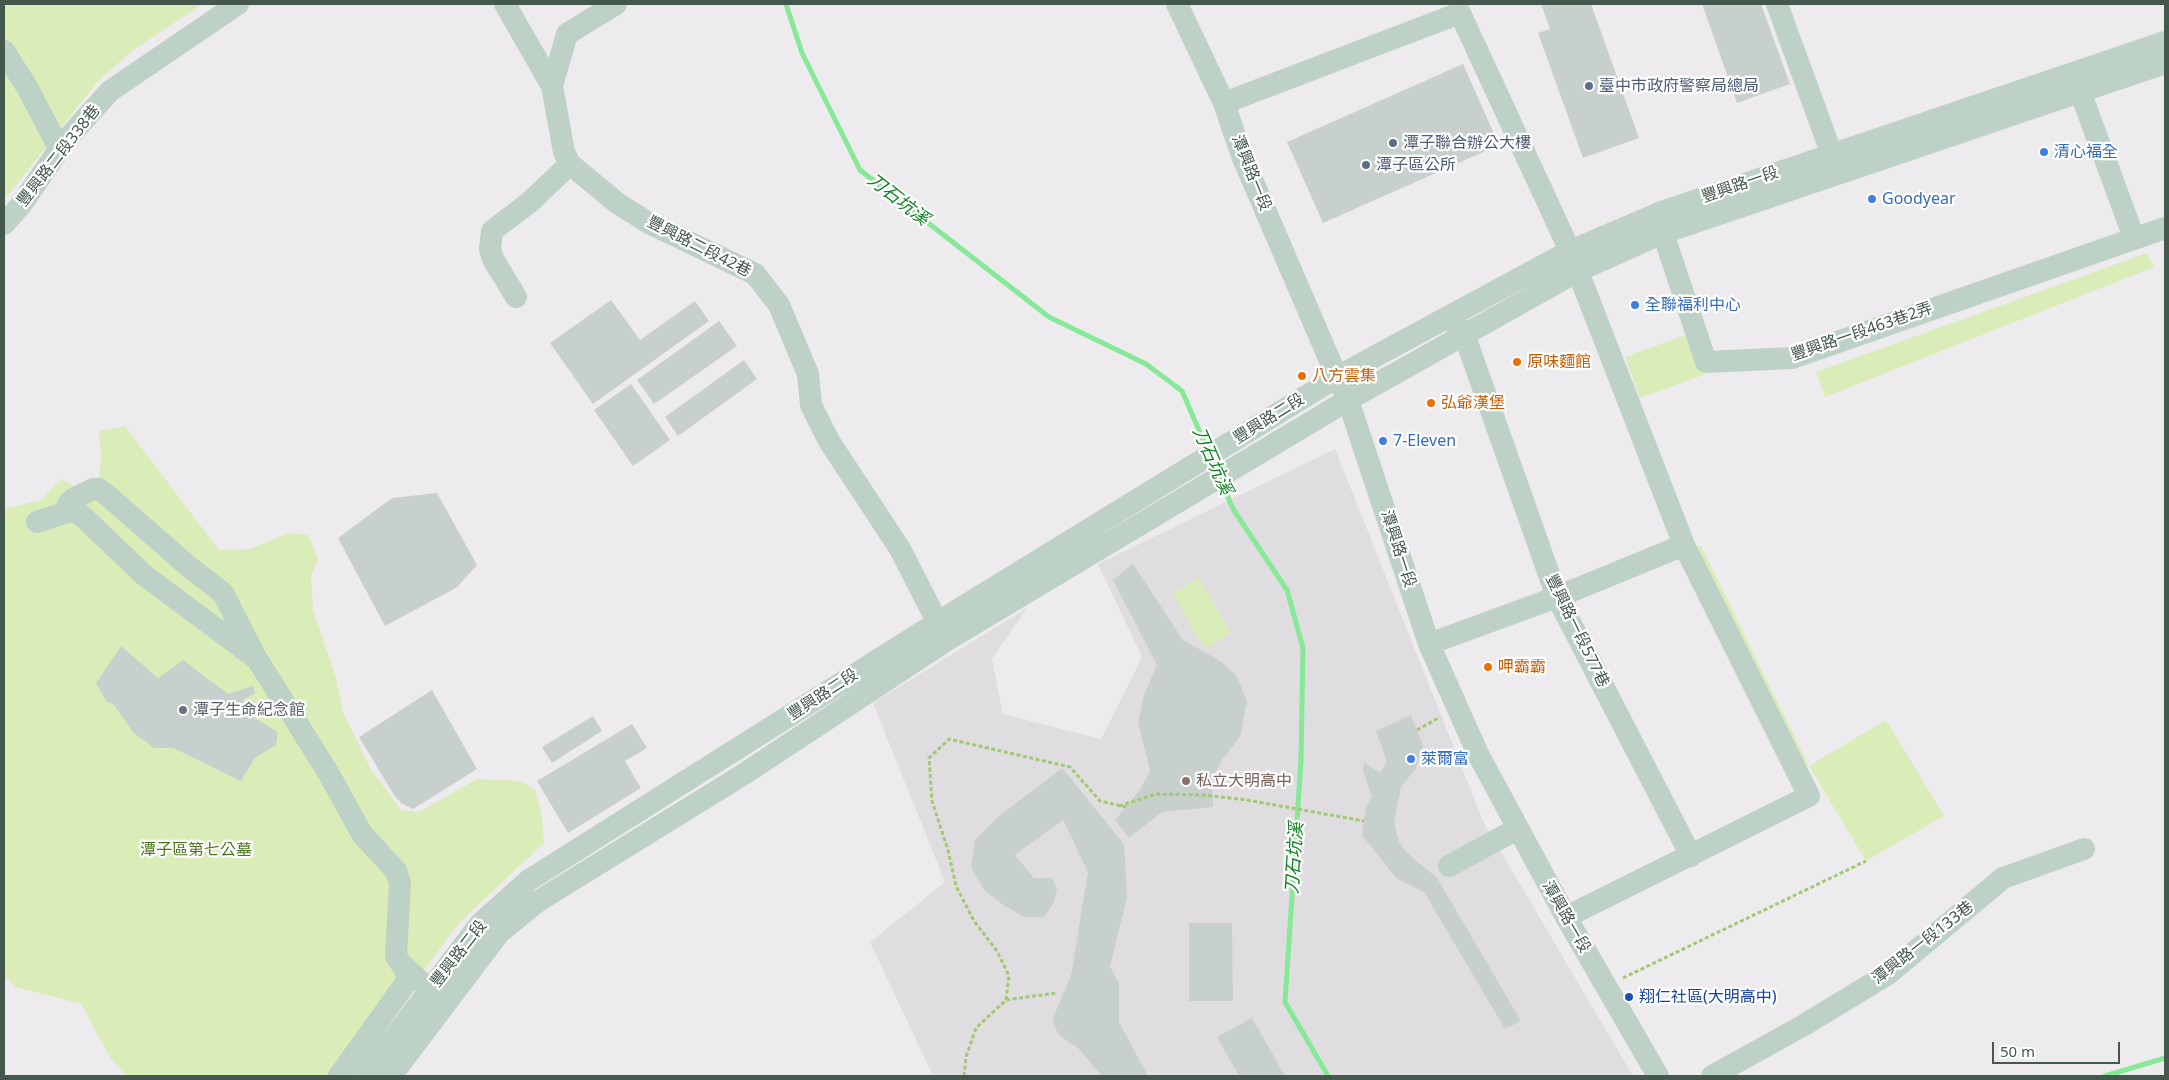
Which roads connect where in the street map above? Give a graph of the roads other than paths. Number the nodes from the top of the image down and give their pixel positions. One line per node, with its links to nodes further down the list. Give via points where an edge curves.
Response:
1 (238, 4): 12 (street, 豐興路二段338巷, via 110,91)
2 (505, 4): 10 (street)
3 (616, 4): 10 (street, via 567,34)
4 (1177, 4): 11 (street, 潭興路一段)
5 (1777, 4): 13 (street)
6 (2165, 42): 9 (street, 豐興路一段)
7 (4, 51): 12 (street)
8 (2165, 63): 9 (street, 豐興路一段)
9 (2077, 81): 13 (street, 豐興路一段); 18 (street)
10 (552, 86): 14 (street, via 564,152)
11 (1224, 103): 19 (street, via 1460,13); 23 (street, 潭興路一段, via 1242,156)
12 (60, 150): 16 (street, 豐興路二段338巷, via 22,205)
13 (1835, 162): 15 (street, 豐興路一段)
14 (570, 164): 20 (street, via 530,202 492,231 490,249 493,259); 29 (street, 豐興路二段42巷, via 617,203 649,223 755,274 779,305 808,374 811,405 829,441 900,549)
15 (1661, 223): 18 (street, 豐興路一段463巷2弄, via 1706,362 1792,358); 19 (street, 豐興路一段)
16 (4, 224)
17 (2165, 228): 18 (street)
18 (2134, 238)
19 (1574, 261): 21 (street, 豐興路一段); 22 (street, 豐興路一段); 27 (street)
20 (516, 297)
21 (1448, 316): 22 (street, 豐興路一段577巷); 23 (street, 豐興路一段)
22 (1464, 334): 24 (street, 豐興路一段); 28 (street, 豐興路一段577巷)
23 (1337, 378): 24 (street, 潭興路一段); 29 (street, 豐興路二段, via 1200,461)
24 (1348, 400): 29 (street, 豐興路二段, via 1230,471); 30 (street, 潭興路一段)
25 (67, 512): 26 (street); 31 (street, via 79,513 144,575); 31 (street, via 68,504 93,489 107,494 223,594)
26 (37, 522)
27 (1684, 544): 28 (street); 34 (street, via 1809,796)
28 (1556, 597): 30 (street); 34 (street, 豐興路一段577巷)
29 (942, 631): 38 (street, 豐興路二段, via 528,880 480,924); 41 (street, 豐興路二段, via 744,774 536,902 499,933)
30 (1429, 644): 32 (street, 潭興路一段, via 1478,754)
31 (257, 659): 37 (street, via 329,774 362,834 396,871 400,883 396,956)
32 (1517, 829): 35 (street); 36 (street, 潭興路一段)
33 (2084, 849): 43 (street, 潭興路一段133巷, via 2003,878 1888,974)
34 (1691, 856): 36 (street)
35 (1450, 866)
36 (1566, 917): 42 (street, 潭興路一段)
37 (405, 968): 38 (street); 39 (street, via 408,980)
38 (430, 990): 40 (street, 豐興路二段)
39 (339, 1076)
40 (365, 1076)
41 (391, 1076)
42 (1658, 1076)
43 (1712, 1076)

